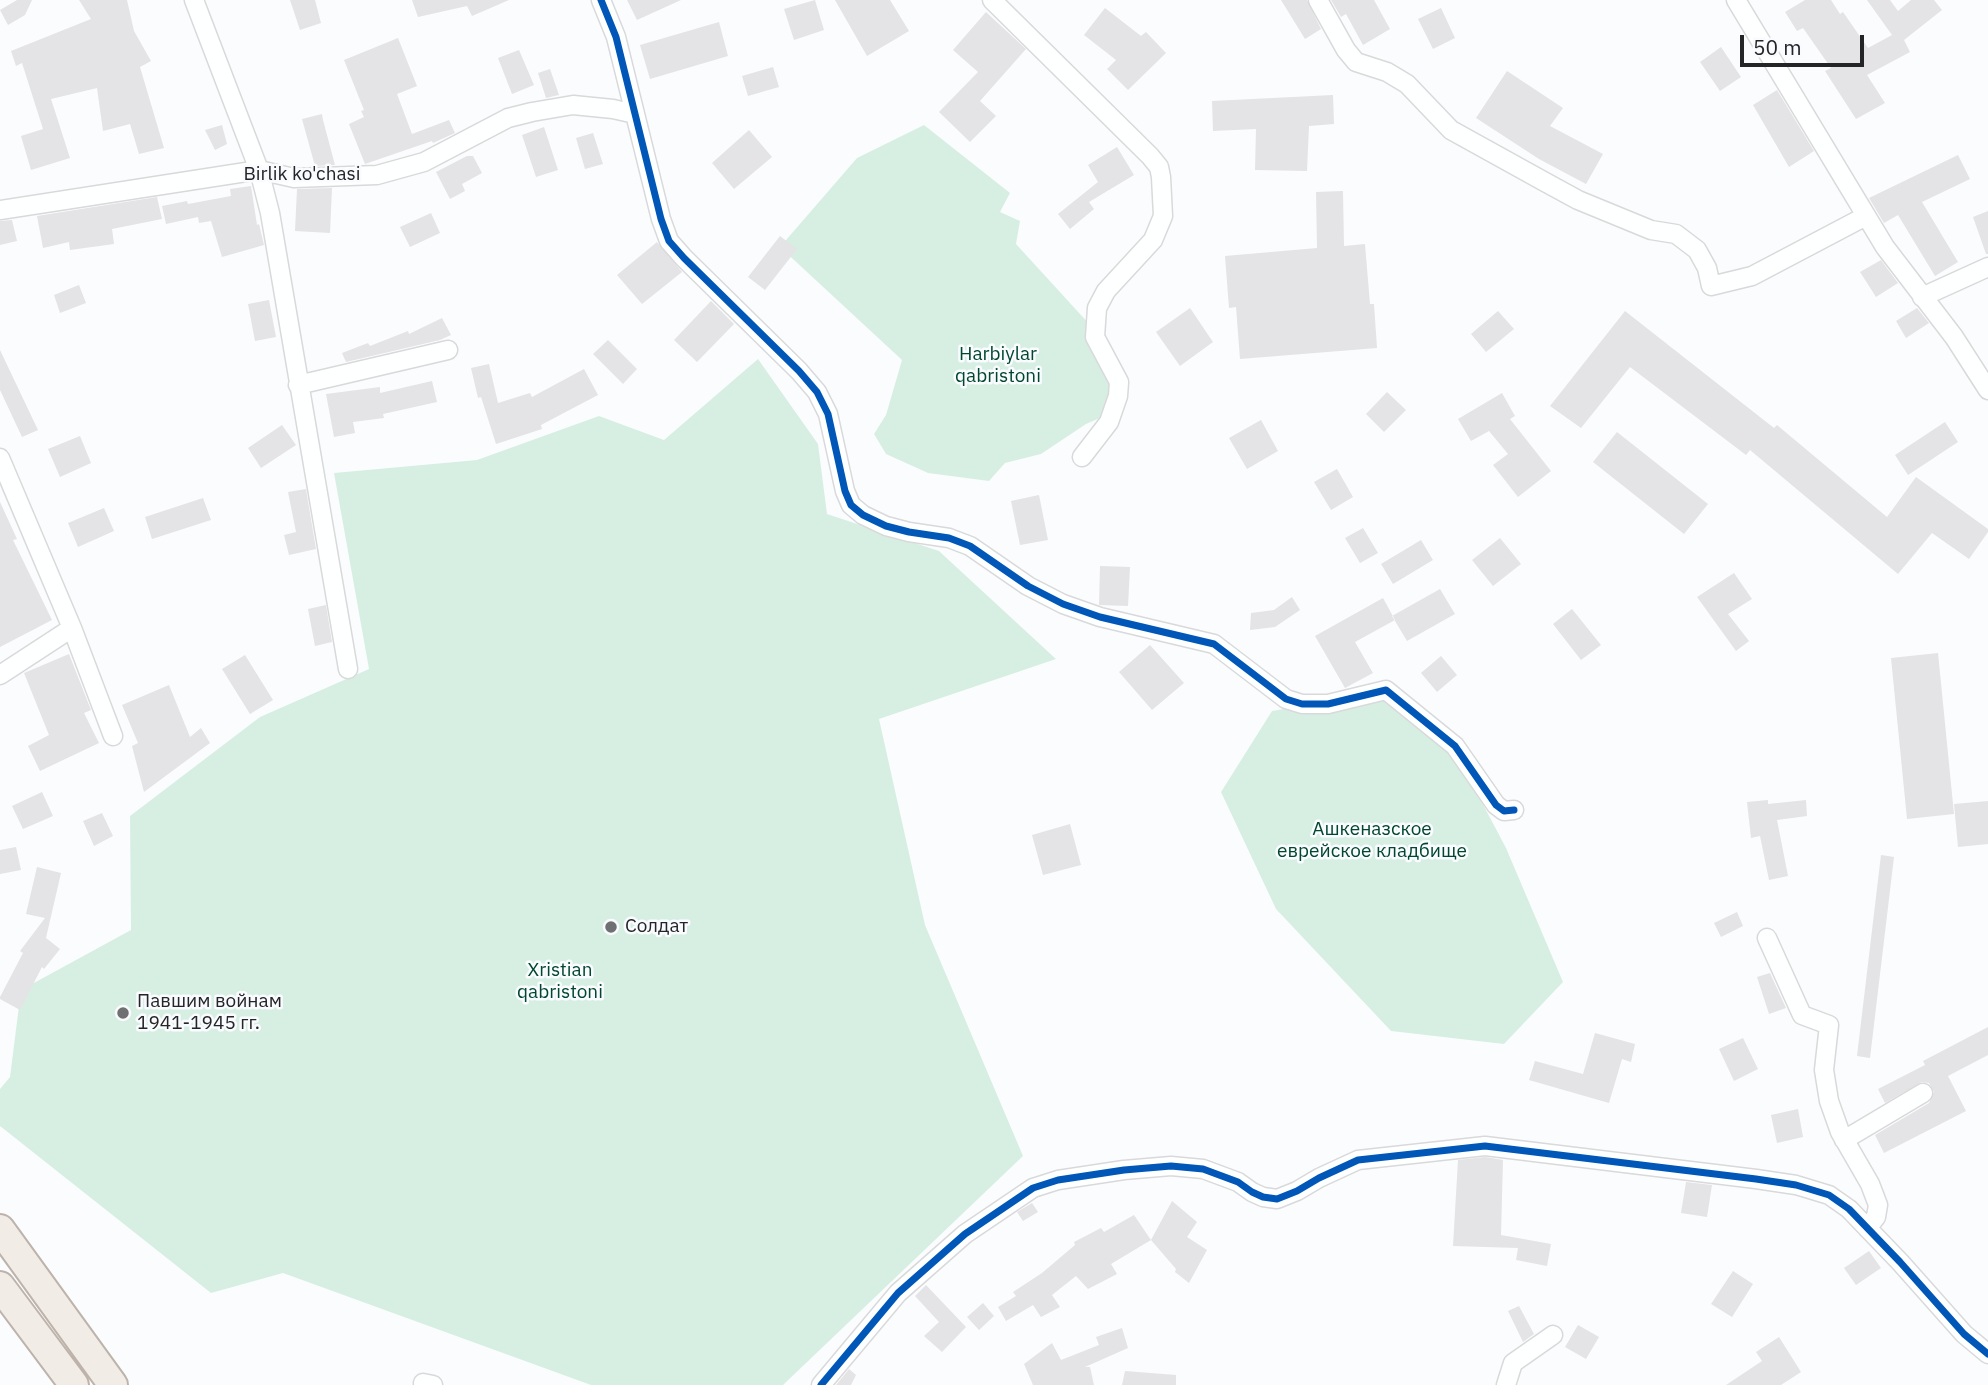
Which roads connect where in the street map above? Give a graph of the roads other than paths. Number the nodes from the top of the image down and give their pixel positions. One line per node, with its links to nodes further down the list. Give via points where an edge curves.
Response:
1 (194, 0): 7 (street)
2 (601, 0): 6 (street, via 616,37)
3 (992, 0): 15 (street, via 1150,156 1161,177 1163,216 1153,240 1106,291 1097,308 1095,337 1119,382 1118,396 1109,422)
4 (1318, 0): 9 (street, via 1356,62 1407,84 1451,130 1578,200 1651,230 1676,234 1696,250 1711,286 1752,276)
5 (1736, 0): 9 (street)
6 (635, 114): 7 (street, Birlik ko'chasi, via 573,105 532,112 508,118 424,162 377,174 293,178); 21 (street, via 669,241 817,392 828,414 845,491 851,505 863,515 886,526 970,546 1028,586 1075,608 1214,644 1286,699 1328,704 1386,691 1455,746 1496,806)
7 (259, 170): 8 (street, Birlik ko'chasi); 13 (street)
8 (0, 210)
9 (1866, 216): 11 (street)
10 (1988, 267): 11 (street)
11 (1922, 297): 14 (street)
12 (448, 350): 13 (street)
13 (298, 385): 18 (street)
14 (1988, 390)
15 (1082, 457)
16 (0, 458): 17 (street)
17 (72, 628): 19 (street); 20 (street)
18 (348, 669)
19 (0, 675)
20 (113, 736)
21 (1514, 810)
22 (1767, 937): 24 (street, via 1802,1015 1829,1026 1824,1070 1829,1101)
23 (1923, 1093): 24 (street)
24 (1844, 1140): 25 (street, via 1878,1205)
25 (1867, 1228): 29 (street); 32 (street, via 1829,1195 1796,1185 1485,1146 1358,1160 1277,1199 1203,1169 1124,1170 1033,1188 965,1234 898,1293)
26 (0, 1229): 31 (main road)
27 (0, 1286): 30 (main road)
28 (1553, 1335): 33 (street, via 1513,1363)
29 (1988, 1354)
30 (74, 1385)
31 (113, 1385)
32 (821, 1385)
33 (1506, 1385)

